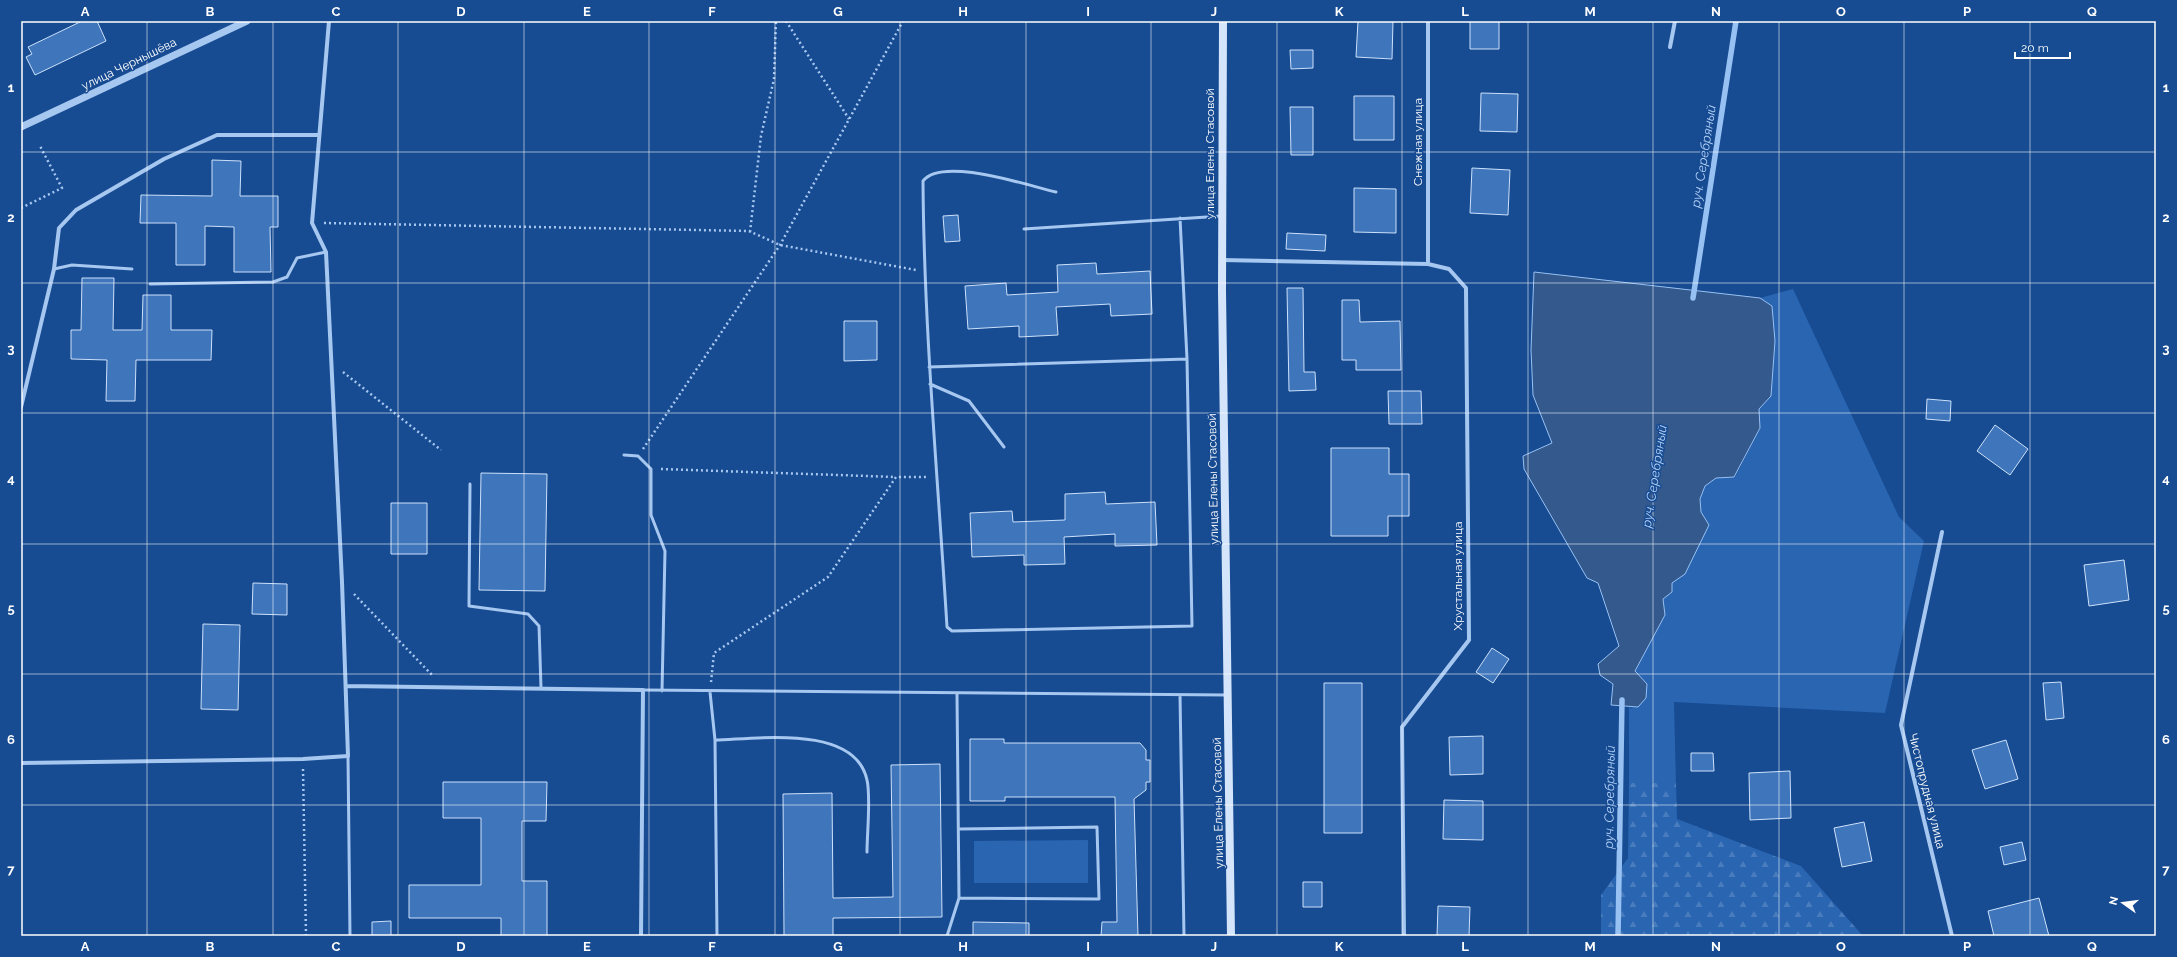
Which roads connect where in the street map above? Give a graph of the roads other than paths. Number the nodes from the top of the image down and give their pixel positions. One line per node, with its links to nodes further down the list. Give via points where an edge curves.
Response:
1 (247, 21): 7 (street, улица Чернышёва)
2 (329, 21): 8 (street)
3 (1223, 21): 10 (main road, улица Елены Стасовой)
4 (1428, 21): 15 (street, Снежная улица)
5 (1676, 21): 6 (street)
6 (1670, 47)
7 (21, 128)
8 (319, 135): 13 (street, via 312,223); 16 (street, via 218,136 164,159 76,210 59,228)
9 (1056, 192): 20 (lane, via 970,172 948,171 928,176 923,181)
10 (1222, 216): 11 (lane); 14 (main road, улица Елены Стасовой)
11 (1180, 218): 12 (lane); 19 (lane)
12 (1024, 228)
13 (326, 252): 18 (lane, via 296,258 287,277 273,282); 27 (street)
14 (1222, 260): 15 (street); 34 (main road, улица Елены Стасовой)
15 (1428, 264): 47 (street, Хрустальная улица, via 1449,269 1466,288 1469,640 1402,727)
16 (54, 269): 17 (lane, via 72,265); 22 (street)
17 (132, 269)
18 (150, 284)
19 (1187, 359): 20 (lane); 21 (lane, via 1192,626 952,631 947,628)
20 (929, 367): 21 (lane)
21 (930, 384): 23 (lane, via 969,401)
22 (21, 407)
23 (1004, 447)
24 (624, 455): 30 (lane, via 638,456 651,469 651,515 666,551)
25 (470, 484): 28 (lane, via 469,606 528,614 539,626)
26 (1942, 532): 48 (street, Чистопрудная улица, via 1901,725)
27 (346, 686): 28 (street); 36 (street)
28 (541, 688): 29 (street)
29 (643, 690): 30 (lane); 42 (street)
30 (662, 691): 31 (lane)
31 (710, 692): 32 (lane); 35 (lane)
32 (957, 694): 33 (lane); 38 (lane)
33 (1180, 695): 34 (lane); 45 (lane)
34 (1228, 695): 46 (main road, улица Елены Стасовой)
35 (715, 740): 39 (lane, via 802,738 826,742 850,752 862,765 867,780); 43 (lane)
36 (348, 756): 37 (street, via 303,759); 41 (lane)
37 (21, 763)
38 (958, 830): 40 (lane); 40 (lane, via 1097,827 1099,898)
39 (867, 852)
40 (959, 898): 44 (lane)
41 (350, 936)
42 (641, 936)
43 (717, 936)
44 (947, 936)
45 (1184, 936)
46 (1231, 936)
47 (1404, 936)
48 (1952, 936)

